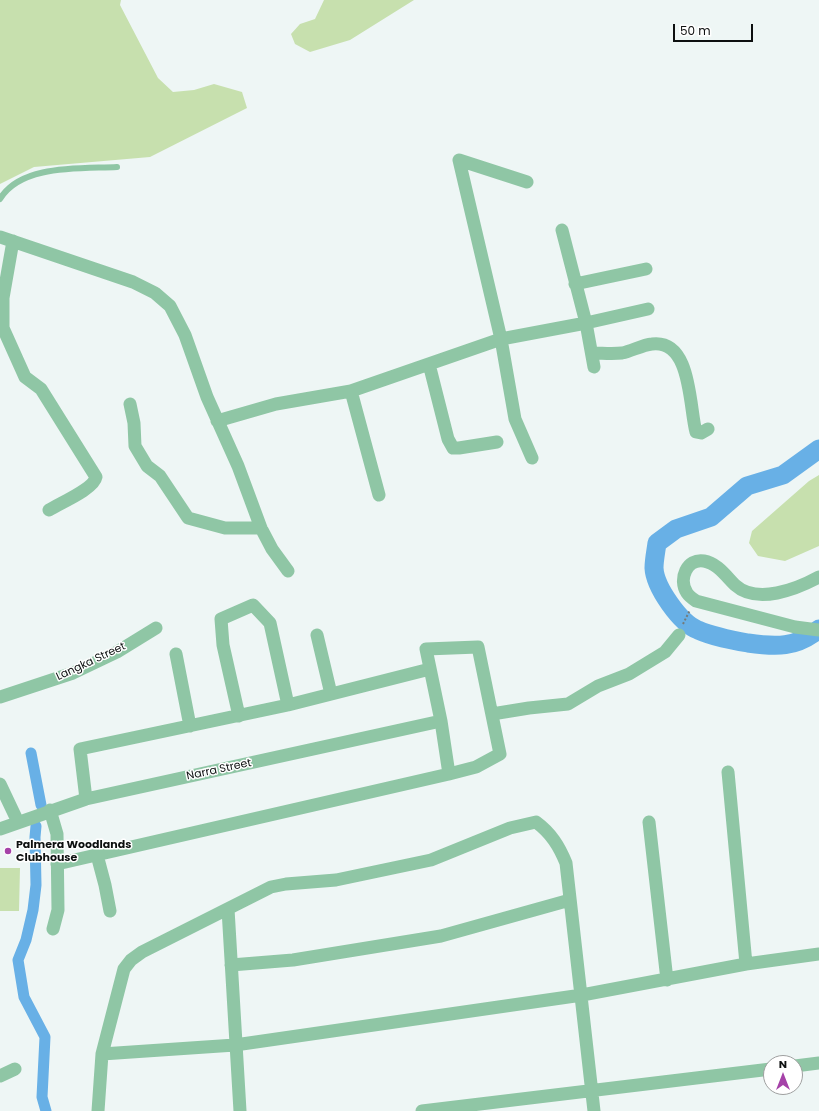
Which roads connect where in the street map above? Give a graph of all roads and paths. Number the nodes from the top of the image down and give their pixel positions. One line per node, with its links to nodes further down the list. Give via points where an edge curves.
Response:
1 (117, 168): 3 (lane, via 69,169 29,175 5,190)
2 (527, 182): 11 (street, via 459,160)
3 (0, 199)
4 (562, 230): 8 (street)
5 (0, 237): 6 (street)
6 (13, 241): 17 (street, via 133,282 170,306 185,335); 22 (street, via 3,298 2,328 25,377 40,389 96,477 90,487)
7 (646, 269): 8 (street)
8 (575, 284): 10 (street)
9 (648, 309): 10 (street)
10 (586, 323): 11 (street); 12 (street)
11 (501, 339): 13 (street); 20 (street, via 515,419)
12 (592, 353): 14 (street); 18 (street, via 624,352 652,344 664,345 676,354 683,364 696,432 702,433)
13 (429, 364): 15 (street); 19 (street, via 448,439 453,448)
14 (594, 367)
15 (351, 391): 17 (street, via 276,404); 21 (street)
16 (130, 404): 23 (street, via 135,446 148,466 160,476 188,518 225,528)
17 (218, 421): 23 (street)
18 (708, 429)
19 (496, 442)
20 (532, 458)
21 (379, 495)
22 (49, 510)
23 (261, 528): 24 (street)
24 (288, 571)
25 (819, 577): 28 (street, via 791,589 769,594 748,593 736,586 712,563 703,561 693,562 686,568 683,578 687,593 696,601 795,627)
26 (693, 604): 29 (path)
27 (156, 628): 34 (street, Langka Street, via 117,652 73,673)
28 (819, 630)
29 (679, 635): 36 (street, via 664,652 629,674 598,686 568,704)
30 (317, 636): 33 (street)
31 (176, 654): 39 (street)
32 (430, 669): 33 (street); 36 (street, via 426,649 478,647); 38 (street)
33 (331, 694): 35 (street)
34 (0, 697)
35 (288, 705): 37 (street); 37 (street, via 270,622 253,605 221,619 223,645)
36 (492, 714): 41 (street, via 500,754 476,767)
37 (239, 716): 39 (street)
38 (441, 721): 41 (street); 43 (street, Narra Street)
39 (190, 726): 43 (street, via 80,749)
40 (728, 772): 56 (street)
41 (449, 774): 48 (street)
42 (0, 784): 45 (street)
43 (86, 799): 44 (street, Narra Street)
44 (50, 810): 45 (street, Narra Street); 49 (street, via 58,834)
45 (18, 822): 47 (street, Narra Street)
46 (649, 822): 57 (street)
47 (0, 829)
48 (97, 855): 49 (street); 52 (street)
49 (57, 864): 53 (street, via 58,910)
50 (570, 900): 51 (street, via 566,863 545,829 536,822 510,828 431,860 336,880 271,887); 55 (street, via 441,936 293,960); 58 (street)
51 (228, 909): 55 (street); 60 (street, via 131,960 124,969)
52 (110, 911)
53 (53, 929)
54 (819, 954): 56 (street)
55 (231, 964): 59 (street)
56 (746, 964): 57 (street)
57 (667, 980): 58 (street)
58 (582, 995): 59 (street); 66 (street)
59 (235, 1045): 60 (street); 68 (street)
60 (102, 1054): 67 (street)
61 (819, 1063): 62 (street)
62 (803, 1065)
63 (15, 1069): 65 (street)
64 (763, 1070): 66 (street)
65 (0, 1076)
66 (593, 1091): 69 (street); 70 (street)
67 (98, 1111)
68 (240, 1111)
69 (422, 1111)
70 (594, 1111)

